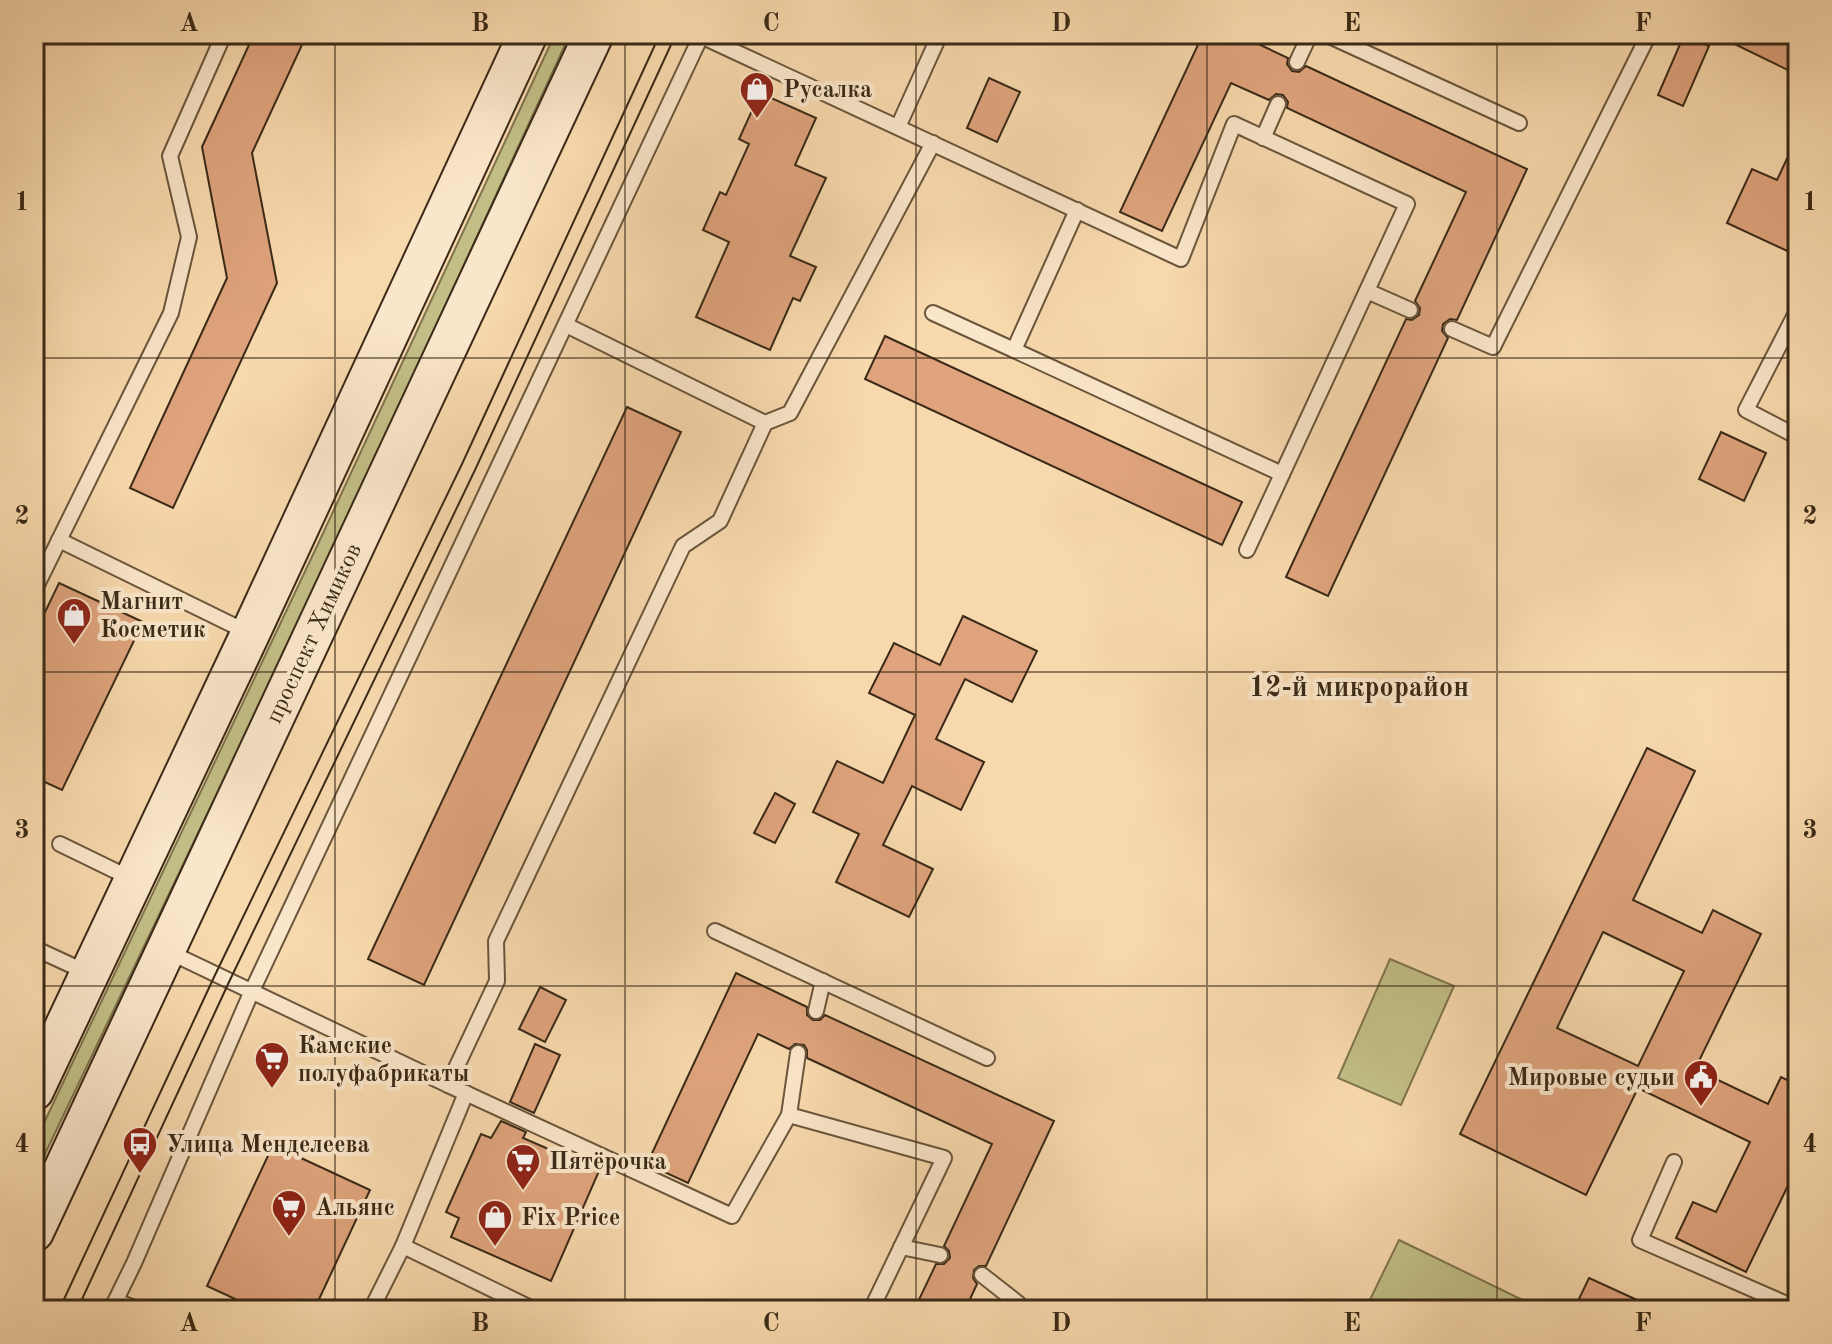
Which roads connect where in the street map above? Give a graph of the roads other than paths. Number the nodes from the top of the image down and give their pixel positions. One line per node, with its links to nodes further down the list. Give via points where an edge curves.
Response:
1 (224, 34): 26 (lane, via 170,156 189,237 171,313)
2 (528, 34): 29 (main road)
3 (594, 34): 34 (main road, проспект Химиков)
4 (940, 34): 12 (lane)
5 (1310, 34): 9 (lane)
6 (1325, 34): 11 (lane)
7 (1649, 34): 21 (lane, via 1493,347)
8 (702, 35): 12 (lane); 20 (lane)
9 (1297, 62)
10 (1278, 104): 13 (lane)
11 (1519, 123)
12 (898, 127): 14 (lane)
13 (1263, 138): 15 (lane, via 1234,124 1181,259); 16 (lane, via 1407,204)
14 (933, 143): 15 (lane); 23 (lane, via 790,413)
15 (1077, 210): 22 (lane)
16 (1367, 291): 18 (lane); 25 (lane)
17 (1798, 309): 24 (lane, via 1746,410)
18 (1410, 310)
19 (933, 313): 22 (lane)
20 (566, 325): 23 (lane); 37 (lane)
21 (1452, 329)
22 (1014, 350): 25 (lane)
23 (765, 423): 41 (lane, via 720,521 683,546 496,941 497,981)
24 (1798, 437)
25 (1282, 474): 27 (lane)
26 (59, 540): 28 (lane); 29 (lane)
27 (1247, 550)
28 (34, 591)
29 (250, 634): 31 (main road)
30 (60, 844): 31 (lane)
31 (134, 880): 35 (main road)
32 (715, 931): 36 (lane)
33 (34, 948): 35 (lane)
34 (165, 950): 37 (lane); 46 (main road, проспект Химиков)
35 (90, 974): 42 (main road)
36 (823, 981): 38 (lane); 40 (lane)
37 (251, 993): 41 (lane); 51 (lane)
38 (816, 1011)
39 (798, 1053): 44 (lane)
40 (987, 1058)
41 (448, 1085): 43 (lane)
42 (34, 1091)
43 (466, 1093): 44 (lane, via 732,1216); 47 (lane)
44 (789, 1115): 48 (lane, via 944,1158)
45 (1674, 1162): 52 (lane, via 1640,1240)
46 (34, 1232)
47 (403, 1246): 54 (lane); 55 (lane)
48 (901, 1247): 49 (lane); 56 (lane)
49 (940, 1255)
50 (982, 1275): 57 (lane, via 1019,1304)
51 (114, 1305): 53 (lane)
52 (1798, 1309)
53 (139, 1310)
54 (371, 1310)
55 (535, 1310)
56 (871, 1310)
57 (1016, 1310)

